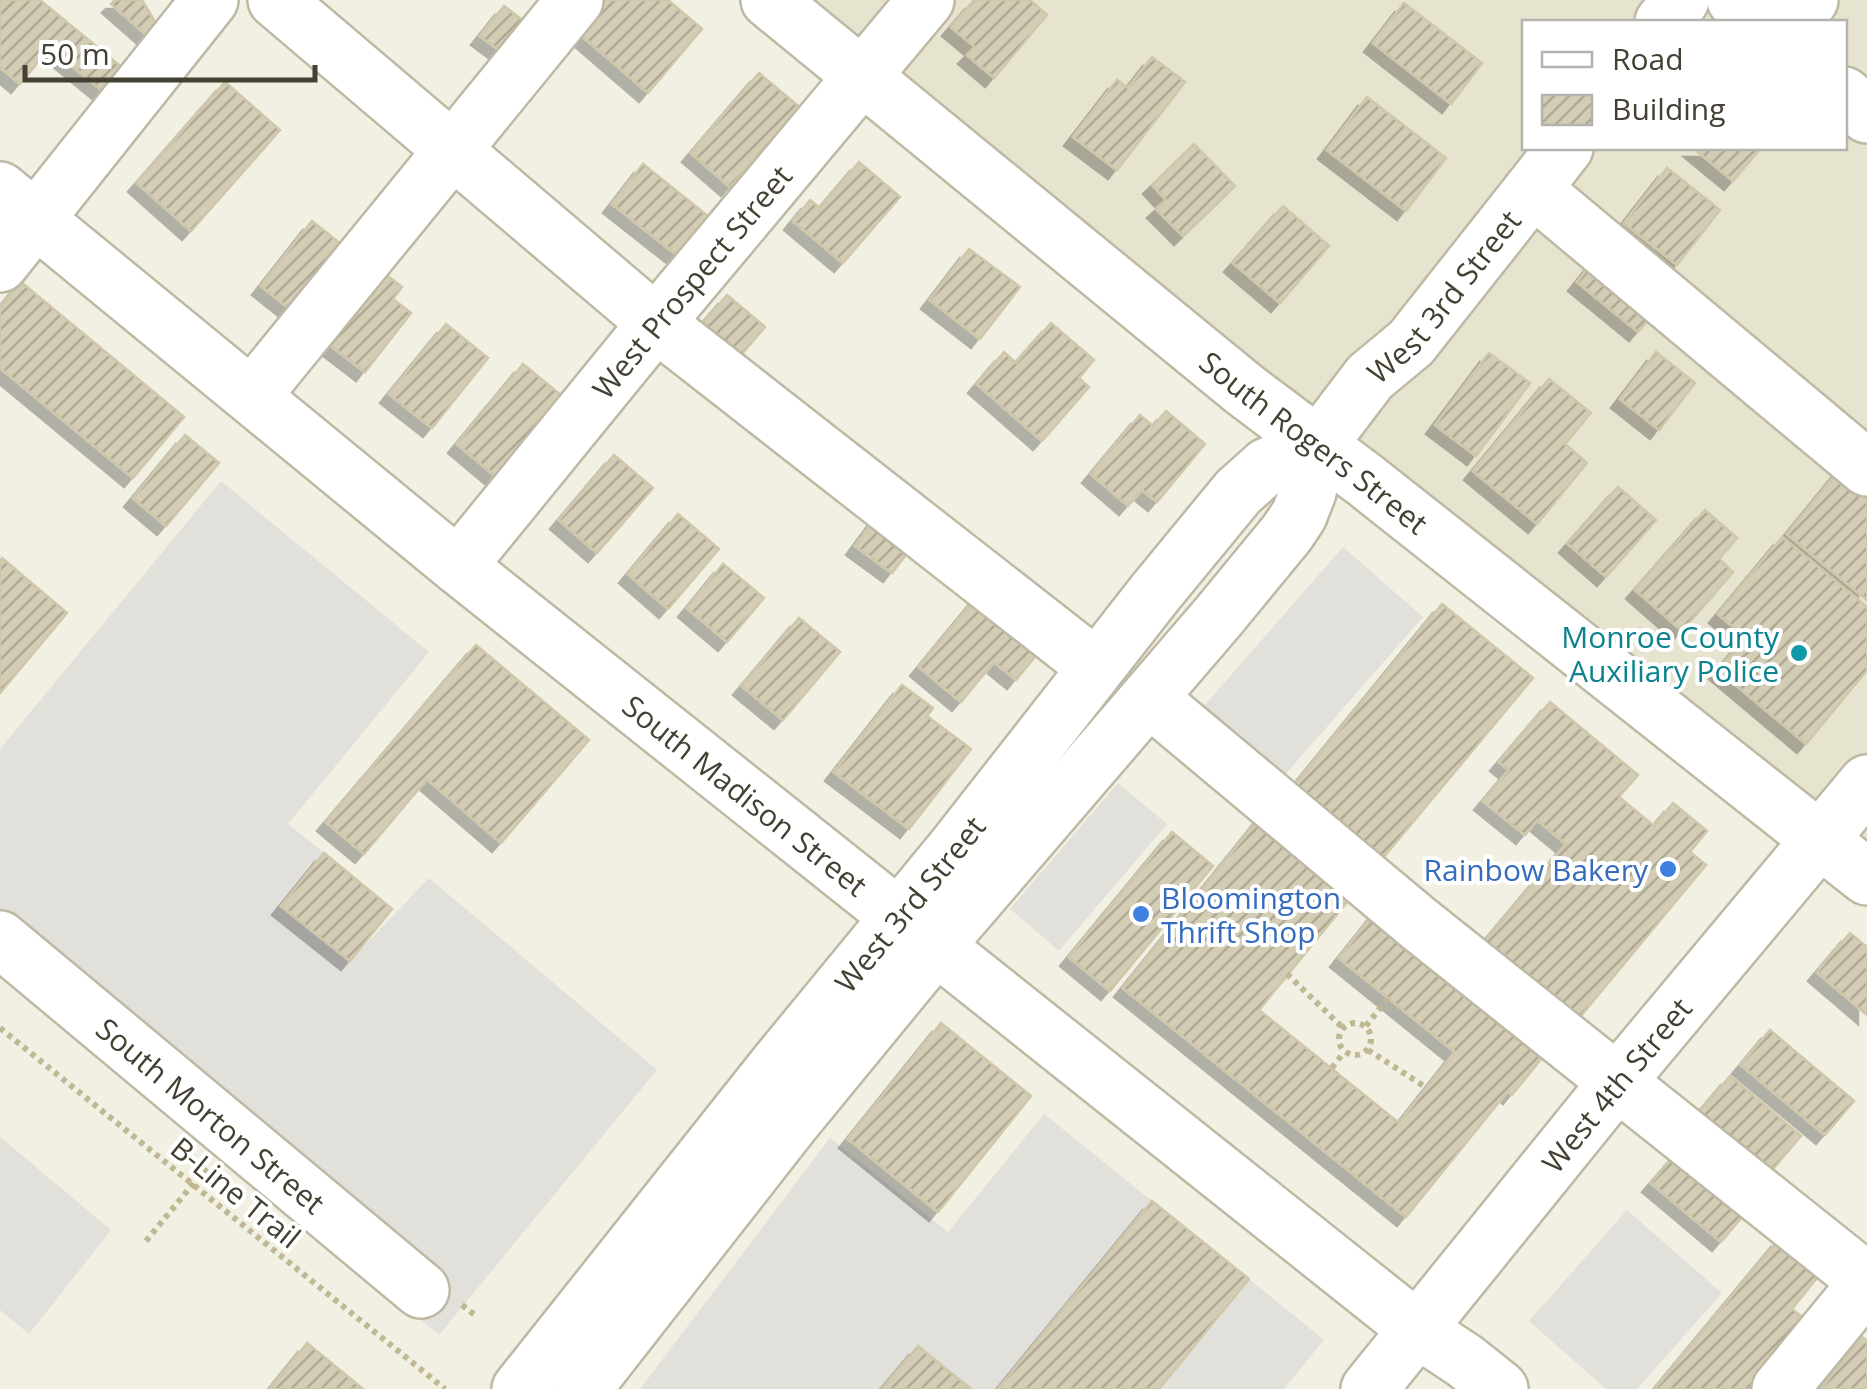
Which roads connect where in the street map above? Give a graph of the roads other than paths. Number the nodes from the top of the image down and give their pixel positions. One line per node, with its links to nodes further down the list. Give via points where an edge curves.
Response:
1 (210, 0): 17 (street)
2 (276, 0): 15 (street)
3 (576, 0): 15 (street)
4 (768, 0): 12 (street, South Rogers Street)
5 (926, 0): 12 (street, West Prospect Street)
6 (1681, 0): 9 (street)
7 (1735, 0): 10 (street)
8 (1810, 0): 11 (street)
9 (1665, 20)
10 (1759, 20)
11 (1794, 20)
12 (862, 77): 19 (street, West Prospect Street); 21 (street, South Rogers Street)
13 (1847, 98): 14 (street)
14 (1867, 115)
15 (454, 151): 19 (street); 20 (street)
16 (1549, 168): 21 (street, West 3rd Street, via 1412,343 1370,377); 22 (street)
17 (18, 205): 18 (street); 20 (street, South Madison Street)
18 (0, 264)
19 (656, 323): 23 (street, West Prospect Street); 24 (street)
20 (252, 396): 23 (street, South Madison Street)
21 (1318, 444): 24 (street, West 3rd Street, via 1245,484); 25 (street, West 3rd Street, via 1293,524); 27 (street, South Rogers Street)
22 (1867, 468)
23 (458, 566): 29 (street, South Madison Street)
24 (1096, 667): 29 (street, West 3rd Street, via 957,846)
25 (1149, 698): 29 (street, West 3rd Street, via 1008,860); 31 (street)
26 (1867, 783): 27 (street, West 4th Street)
27 (1820, 840): 28 (street, South Rogers Street); 31 (street, West 4th Street)
28 (1867, 877)
29 (917, 932): 34 (street, South Madison Street); 35 (street, West 3rd Street); 36 (street, West 3rd Street, via 792,1122)
30 (0, 939): 33 (street, South Morton Street)
31 (1618, 1081): 32 (street); 34 (street, West 4th Street)
32 (1867, 1282): 39 (street)
33 (421, 1290)
34 (1418, 1330): 37 (street, West 4th Street); 38 (street, South Madison Street)
35 (520, 1389)
36 (583, 1389)
37 (1369, 1389)
38 (1500, 1389)
39 (1780, 1389)

